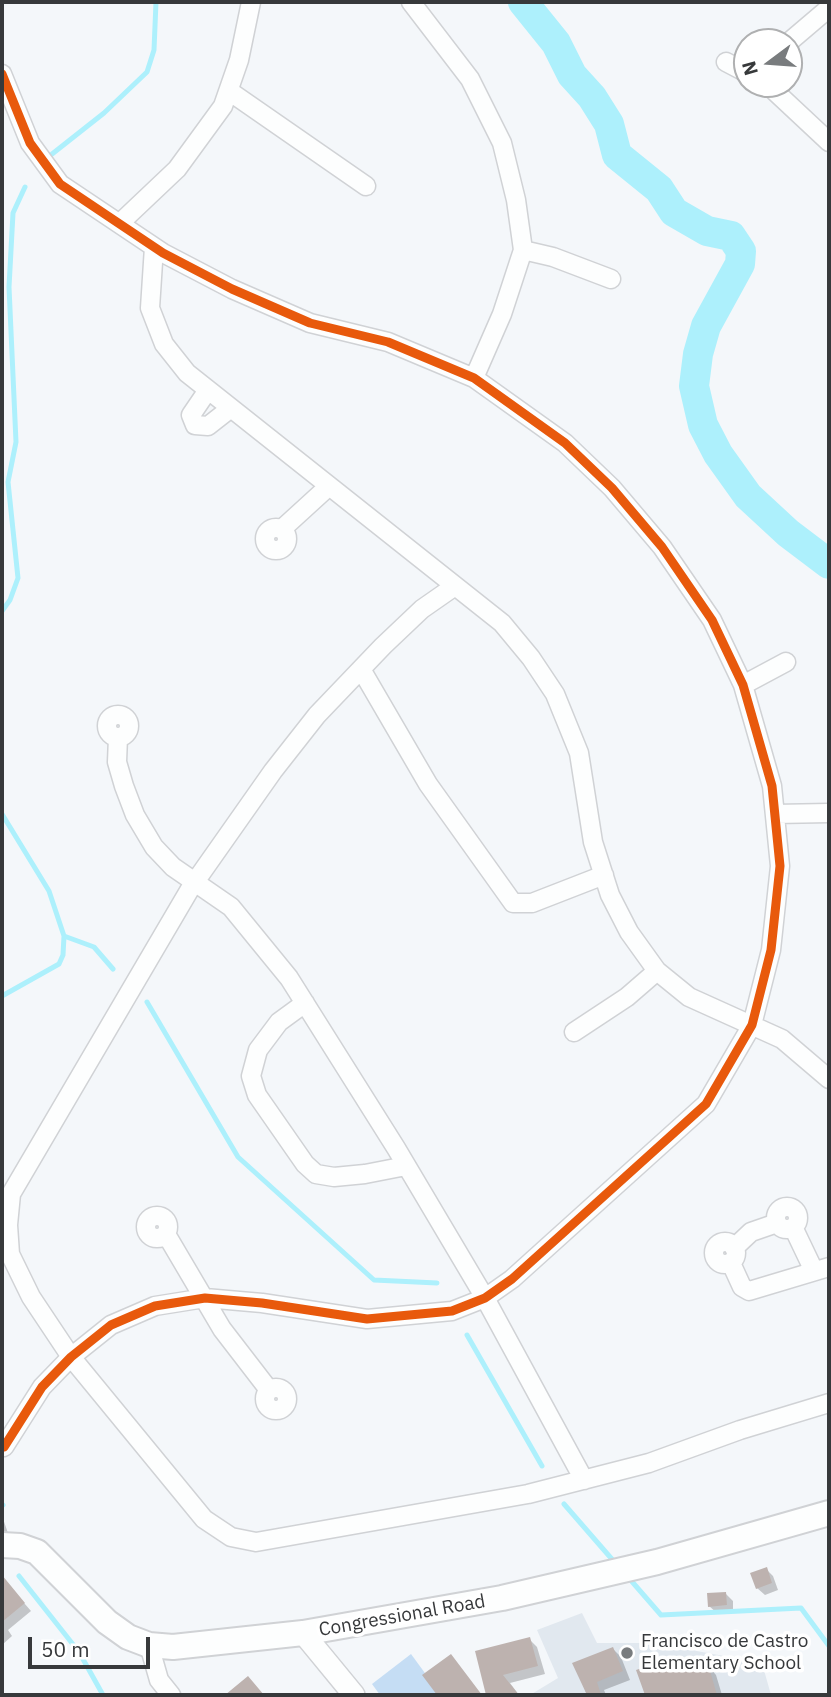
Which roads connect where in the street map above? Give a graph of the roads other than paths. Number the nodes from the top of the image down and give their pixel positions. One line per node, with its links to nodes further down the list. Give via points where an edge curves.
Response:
1 (251, 2): 8 (street)
2 (411, 2): 14 (street, via 470,79 502,143)
3 (829, 8): 4 (street)
4 (803, 30)
5 (726, 62): 6 (street)
6 (733, 65)
7 (2, 74): 12 (street, via 30,143 60,184)
8 (229, 91): 11 (street); 12 (street, via 177,169)
9 (782, 98): 10 (street)
10 (829, 142)
11 (366, 186)
12 (120, 223): 13 (street)
13 (154, 247): 16 (street, via 232,289 310,323 388,342); 17 (street, via 150,308 164,344)
14 (523, 250): 15 (street); 16 (street)
15 (611, 279)
16 (474, 378): 24 (street, via 565,443 612,488 662,547 712,620)
17 (208, 390): 18 (street); 18 (street, via 191,415 195,425 208,426)
18 (231, 408): 19 (street)
19 (328, 487): 20 (street); 21 (street)
20 (282, 529)
21 (455, 586): 23 (street, via 422,610); 28 (street, via 502,623 555,694 579,753 593,842)
22 (786, 662): 24 (street)
23 (361, 669): 28 (street, via 428,784 513,903 532,903); 29 (street, via 273,771)
24 (743, 685): 27 (street, via 760,737)
25 (118, 737): 29 (street, via 117,762 135,815 154,847)
26 (829, 813): 27 (street)
27 (775, 814): 32 (street, via 780,866 771,950)
28 (604, 876): 30 (street, via 629,932)
29 (195, 881): 31 (street, via 231,907); 40 (street, via 11,1194 10,1254 30,1297)
30 (657, 971): 32 (street, via 689,997); 33 (street)
31 (305, 1003): 35 (street); 35 (street, via 279,1022 258,1050 251,1076 257,1095 316,1174 334,1177)
32 (752, 1025): 34 (street, via 782,1039); 39 (street, via 706,1104 512,1279)
33 (574, 1032)
34 (829, 1079)
35 (406, 1166): 39 (street)
36 (166, 1234): 38 (street)
37 (822, 1269): 37 (street, via 749,1291 742,1287 733,1255 751,1232 785,1225)
38 (205, 1298): 39 (street, via 366,1319 452,1311); 40 (street, via 155,1306 111,1325); 41 (street, via 222,1329)
39 (485, 1298): 44 (street)
40 (71, 1357): 43 (street, via 42,1387); 44 (street, via 204,1519 230,1537 256,1542)
41 (269, 1390)
42 (829, 1402): 44 (street, via 649,1463)
43 (4, 1447)
44 (584, 1480)
45 (829, 1513): 47 (main road, Congressional Road, via 588,1579)
46 (2, 1545): 48 (main road, Congressional Road, via 37,1552 107,1622 128,1637)
47 (303, 1633): 48 (main road, Congressional Road, via 211,1645); 50 (street)
48 (149, 1644): 49 (street, via 159,1681)
49 (171, 1695)
50 (354, 1695)

